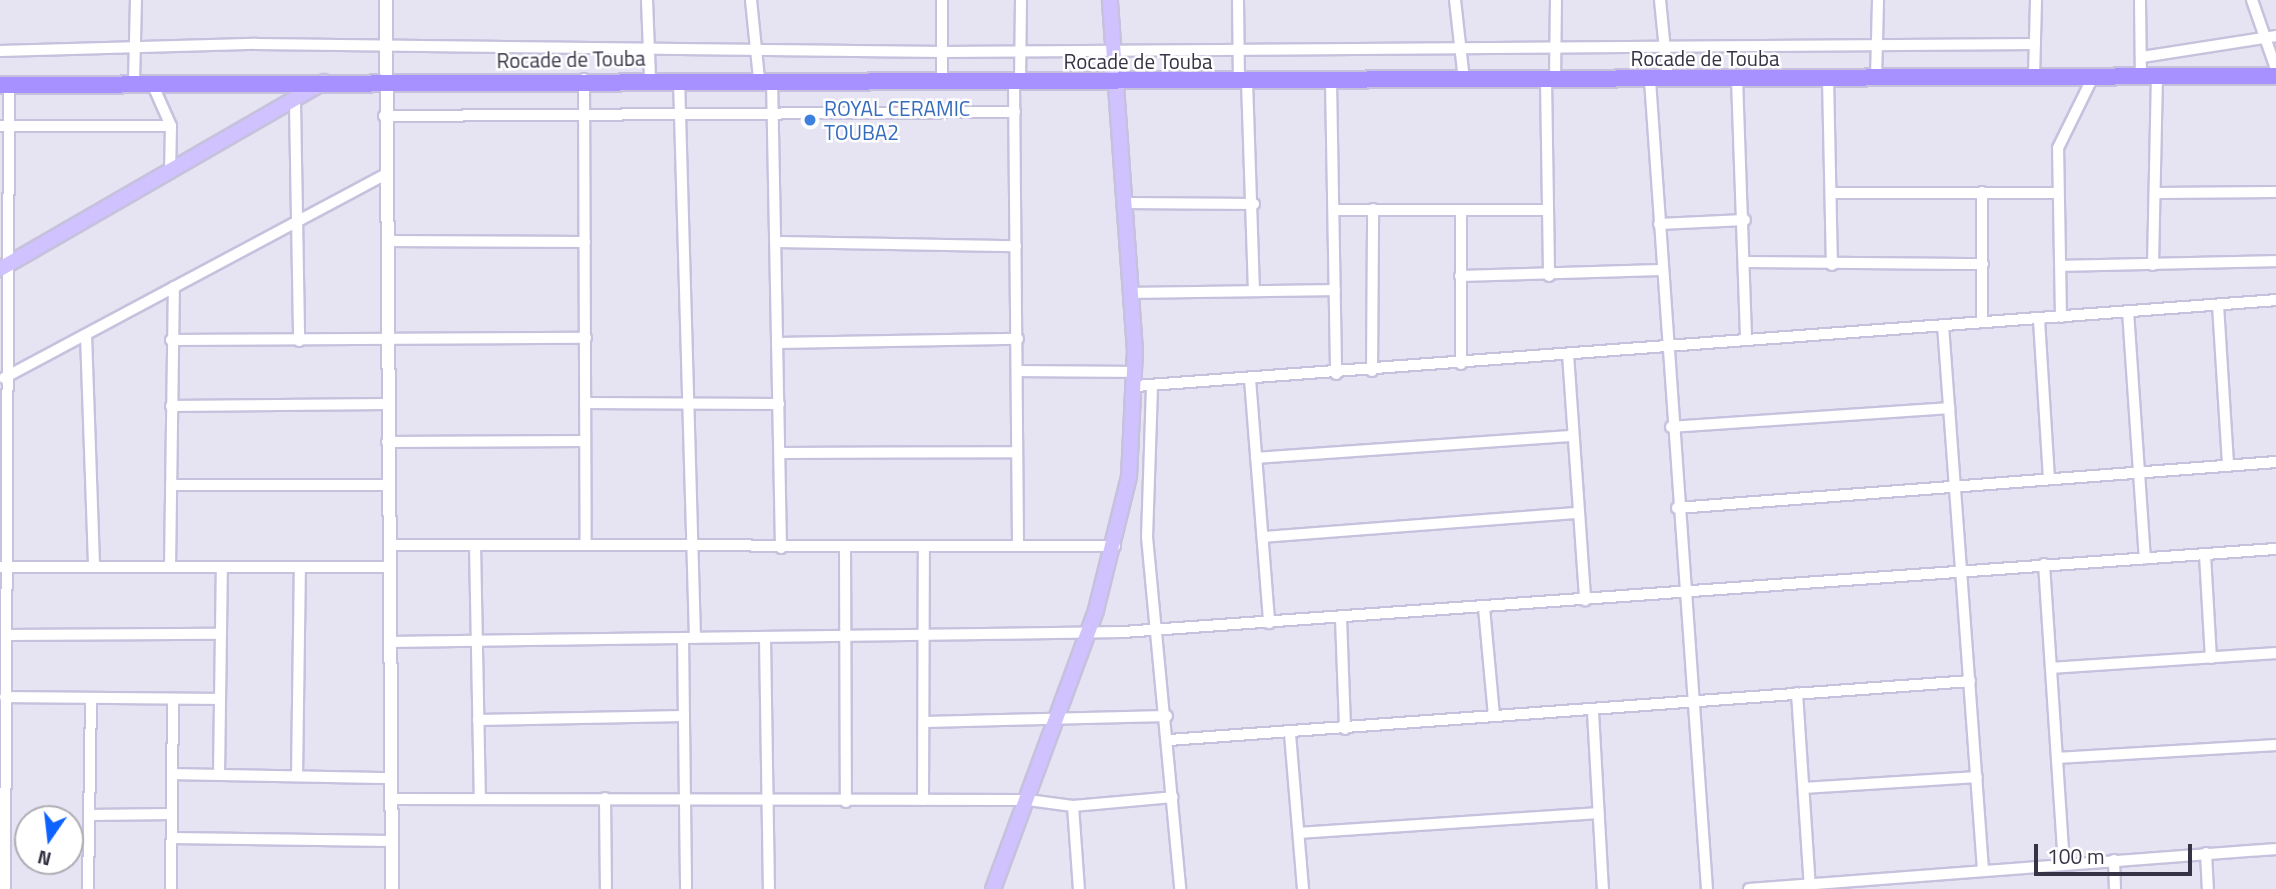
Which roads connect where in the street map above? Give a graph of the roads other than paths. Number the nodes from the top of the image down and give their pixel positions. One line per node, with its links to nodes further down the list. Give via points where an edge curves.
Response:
1 (136, 0): 20 (street)
2 (386, 0): 19 (street)
3 (647, 0): 29 (street)
4 (751, 0): 21 (street)
5 (942, 0): 31 (street)
6 (1021, 0): 27 (street)
7 (1110, 0): 22 (main road)
8 (1238, 0): 28 (street)
9 (1455, 0): 25 (street)
10 (1556, 0): 23 (street)
11 (1660, 0): 26 (street)
12 (1878, 0): 24 (street)
13 (2036, 0): 18 (street)
14 (2140, 0): 32 (street)
15 (2252, 0): 16 (street)
16 (2262, 36): 17 (street); 32 (street); 33 (street)
17 (2276, 36)
18 (2035, 44): 24 (street); 35 (street)
19 (386, 45): 20 (street); 29 (street); 53 (street)
20 (134, 47): 30 (street); 51 (street)
21 (755, 47): 29 (street); 31 (street); 42 (street)
22 (1113, 47): 27 (street); 28 (street); 57 (main road)
23 (1556, 47): 25 (street); 26 (street); 48 (street)
24 (1877, 47): 26 (street); 38 (street)
25 (1460, 48): 28 (street); 47 (street)
26 (1660, 48): 50 (street)
27 (1024, 49): 31 (street); 56 (street)
28 (1239, 49): 54 (street)
29 (649, 50): 41 (street)
30 (0, 51)
31 (943, 52): 46 (street)
32 (2142, 57): 39 (street)
33 (2276, 69)
34 (2276, 76): 39 (main road, Rocade de Touba)
35 (2034, 77): 38 (main road, Rocade de Touba); 44 (main road, Rocade de Touba)
36 (679, 78): 41 (main road, Rocade de Touba); 42 (main road, Rocade de Touba); 64 (street)
37 (1828, 78): 38 (main road, Rocade de Touba); 43 (main road, Rocade de Touba); 72 (street)
38 (1876, 78)
39 (2149, 78): 44 (main road, Rocade de Touba); 73 (street)
40 (584, 79): 41 (main road, Rocade de Touba); 53 (main road, Rocade de Touba); 63 (street)
41 (650, 79)
42 (765, 79): 46 (main road, Rocade de Touba); 60 (street)
43 (1737, 79): 50 (main road, Rocade de Touba); 80 (street)
44 (2091, 79): 71 (street, via 2058,148)
45 (151, 80): 51 (main road, Rocade de Touba); 52 (main road, Rocade de Touba); 66 (street)
46 (942, 80): 56 (main road, Rocade de Touba)
47 (1464, 80): 48 (main road, Rocade de Touba); 55 (main road, Rocade de Touba)
48 (1550, 80): 49 (main road, Rocade de Touba); 79 (street)
49 (1650, 80): 50 (main road, Rocade de Touba); 82 (street)
50 (1668, 80)
51 (134, 81): 58 (main road, Rocade de Touba)
52 (326, 81): 53 (main road, Rocade de Touba); 59 (main road)
53 (384, 81): 62 (street)
54 (1243, 81): 55 (main road, Rocade de Touba); 57 (main road, Rocade de Touba); 75 (street)
55 (1331, 81): 77 (street)
56 (1017, 82): 57 (main road, Rocade de Touba); 61 (street)
57 (1116, 83): 74 (main road)
58 (5, 85): 65 (street)
59 (295, 103): 67 (main road); 81 (street)
60 (773, 112): 61 (street); 64 (street); 85 (street)
61 (1015, 112): 86 (street)
62 (384, 116): 63 (street); 68 (street)
63 (584, 117): 64 (street); 84 (street)
64 (682, 117): 128 (street)
65 (6, 126): 66 (street); 93 (street)
66 (171, 126): 67 (street)
67 (170, 174): 93 (main road)
68 (383, 176): 81 (street); 83 (street)
69 (2276, 191): 73 (street)
70 (1982, 192): 71 (street); 72 (street); 89 (street)
71 (2057, 192): 92 (street)
72 (1834, 193): 90 (street)
73 (2158, 193): 91 (street)
74 (1125, 203): 75 (street); 100 (main road)
75 (1254, 204): 99 (street)
76 (1373, 209): 77 (street); 78 (street); 120 (street)
77 (1335, 210): 98 (street)
78 (1461, 210): 79 (street); 95 (street)
79 (1547, 210): 96 (street)
80 (1745, 220): 82 (street); 88 (street)
81 (298, 222): 97 (street); 114 (street)
82 (1659, 224): 94 (street)
83 (387, 241): 84 (street); 112 (street)
84 (585, 242): 109 (street)
85 (777, 242): 86 (street); 115 (street)
86 (1016, 246): 110 (street)
87 (2276, 261): 91 (street)
88 (1747, 262): 90 (street); 113 (street)
89 (1983, 264): 90 (street); 106 (street)
90 (1832, 265)
91 (2153, 265): 92 (street)
92 (2061, 266): 104 (street)
93 (3, 267): 122 (street)
94 (1661, 270): 96 (street); 116 (street)
95 (1460, 276): 96 (street); 118 (street)
96 (1549, 276)
97 (174, 288): 108 (street); 111 (street)
98 (1335, 289): 99 (street); 121 (street)
99 (1254, 290): 100 (street)
100 (1131, 293): 123 (main road)
101 (2276, 300): 102 (street)
102 (2218, 305): 103 (street); 140 (street)
103 (2128, 311): 104 (street); 142 (street)
104 (2061, 317): 105 (street)
105 (2039, 320): 106 (street); 143 (street)
106 (1982, 322): 107 (street)
107 (1942, 325): 113 (street); 131 (street)
108 (86, 335): 122 (street); 164 (street)
109 (586, 338): 112 (street); 127 (street)
110 (1018, 339): 115 (street); 119 (street)
111 (171, 340): 114 (street); 130 (street)
112 (386, 340): 114 (street); 126 (street)
113 (1746, 340): 116 (street)
114 (299, 341)
115 (777, 343): 129 (street)
116 (1665, 346): 117 (street); 132 (street)
117 (1568, 354): 118 (street); 133 (street)
118 (1461, 364): 120 (street)
119 (1018, 371): 123 (street); 136 (street)
120 (1372, 371): 121 (street)
121 (1336, 374): 124 (street)
122 (3, 379): 141 (street)
123 (1136, 379): 125 (street); 153 (main road, via 1129,477)
124 (1250, 379): 125 (street); 138 (street)
125 (1152, 387): 175 (street, via 1147,537)
126 (387, 404): 130 (street); 135 (street)
127 (585, 404): 128 (street); 134 (street)
128 (691, 404): 129 (street); 154 (street)
129 (779, 404): 137 (street)
130 (171, 405): 144 (street)
131 (1950, 408): 132 (street); 146 (street)
132 (1671, 427): 147 (street)
133 (1572, 436): 138 (street); 148 (street)
134 (584, 441): 135 (street); 150 (street)
135 (387, 442): 145 (street)
136 (1017, 452): 137 (street); 155 (street)
137 (781, 453): 157 (street)
138 (1256, 458): 149 (street)
139 (2276, 462): 140 (street)
140 (2228, 466): 142 (street)
141 (4, 467): 163 (street)
142 (2140, 471): 143 (street); 161 (street)
143 (2049, 478): 146 (street)
144 (170, 485): 145 (street); 165 (street)
145 (387, 485): 151 (street)
146 (1958, 486): 147 (street); 168 (street)
147 (1677, 508): 170 (street)
148 (1577, 513): 149 (street); 171 (street)
149 (1263, 537): 174 (street)
150 (586, 544): 152 (street); 154 (street)
151 (389, 545): 152 (street); 166 (street)
152 (475, 545): 180 (street)
153 (1115, 545): 155 (street); 176 (main road)
154 (693, 546): 157 (street); 182 (street)
155 (1018, 546): 158 (street)
156 (845, 547): 157 (street); 158 (street); 184 (street)
157 (781, 548)
158 (924, 548): 179 (street)
159 (2276, 549): 160 (street)
160 (2205, 555): 161 (street); 187 (street)
161 (2145, 558): 162 (street)
162 (2044, 564): 168 (street); 188 (street)
163 (4, 567): 164 (street); 178 (street)
164 (94, 567): 165 (street)
165 (170, 567): 169 (street)
166 (388, 567): 167 (street); 185 (street)
167 (300, 569): 169 (street); 210 (street)
168 (1963, 569): 170 (street); 189 (street)
169 (222, 570): 177 (street)
170 (1684, 594): 171 (street); 195 (street)
171 (1584, 600): 172 (street)
172 (1484, 608): 173 (street); 199 (street)
173 (1341, 618): 174 (street); 203 (street)
174 (1269, 622): 175 (street)
175 (1160, 629): 176 (street); 198 (street)
176 (1088, 632): 179 (street); 200 (main road)
177 (220, 634): 178 (street); 193 (street)
178 (6, 635): 191 (street)
179 (923, 637): 184 (street); 202 (street)
180 (476, 638): 181 (street); 185 (street); 201 (street)
181 (683, 638): 182 (street); 197 (street)
182 (695, 638): 183 (street)
183 (765, 638): 184 (street); 222 (street)
184 (846, 638): 223 (street)
185 (389, 642): 213 (street)
186 (2276, 653): 187 (street)
187 (2211, 658): 188 (street)
188 (2051, 668): 207 (street)
189 (1970, 681): 190 (street); 212 (street)
190 (1797, 693): 195 (street); 214 (street)
191 (5, 697): 194 (street); 211 (street)
192 (173, 699): 193 (street); 194 (street); 208 (street)
193 (219, 699): 209 (street)
194 (91, 700): 227 (street)
195 (1693, 701): 196 (street); 250 (street)
196 (1593, 712): 199 (street); 225 (street)
197 (684, 716): 201 (street); 219 (street)
198 (1167, 716): 200 (street); 205 (street)
199 (1494, 716): 203 (street)
200 (1058, 719): 202 (street); 221 (main road)
201 (478, 720): 216 (street)
202 (925, 722): 220 (street)
203 (1345, 729): 204 (street)
204 (1290, 734): 205 (street); 228 (street)
205 (1169, 740): 215 (street)
206 (2276, 745): 207 (street)
207 (2057, 758): 234 (street)
208 (173, 774): 209 (street); 226 (street)
209 (219, 774): 210 (street)
210 (297, 776): 213 (street)
211 (2, 777): 238 (street)
212 (1977, 777): 214 (street); 235 (street)
213 (390, 778): 218 (street)
214 (1804, 788): 237 (street)
215 (1173, 797): 224 (street); 247 (street)
216 (480, 798): 217 (street); 218 (street)
217 (605, 798): 219 (street); 242 (street)
218 (391, 799): 230 (street)
219 (686, 800): 222 (street); 243 (street)
220 (923, 800): 221 (street); 223 (street)
221 (1028, 800): 224 (street); 245 (main road)
222 (769, 802): 223 (street); 244 (street)
223 (846, 802)
224 (1073, 806): 246 (street)
225 (1598, 813): 228 (street); 249 (street)
226 (172, 814): 227 (street); 229 (street)
227 (90, 815): 239 (street)
228 (1299, 833): 248 (street)
229 (172, 838): 230 (street); 240 (street)
230 (390, 841): 241 (street)
231 (2276, 849): 232 (street)
232 (2206, 853): 233 (street); 253 (street)
233 (2114, 860): 234 (street); 252 (street)
234 (2064, 864): 235 (street)
235 (1983, 870): 236 (street)
236 (1883, 884): 237 (street)
237 (1810, 886): 251 (street)
238 (5, 889)
239 (88, 889)
240 (171, 889)
241 (392, 889)
242 (606, 889)
243 (686, 889)
244 (769, 889)
245 (993, 889)
246 (1079, 889)
247 (1180, 889)
248 (1303, 889)
249 (1603, 889)
250 (1707, 889)
251 (1749, 889)
252 (2115, 889)
253 (2208, 889)

